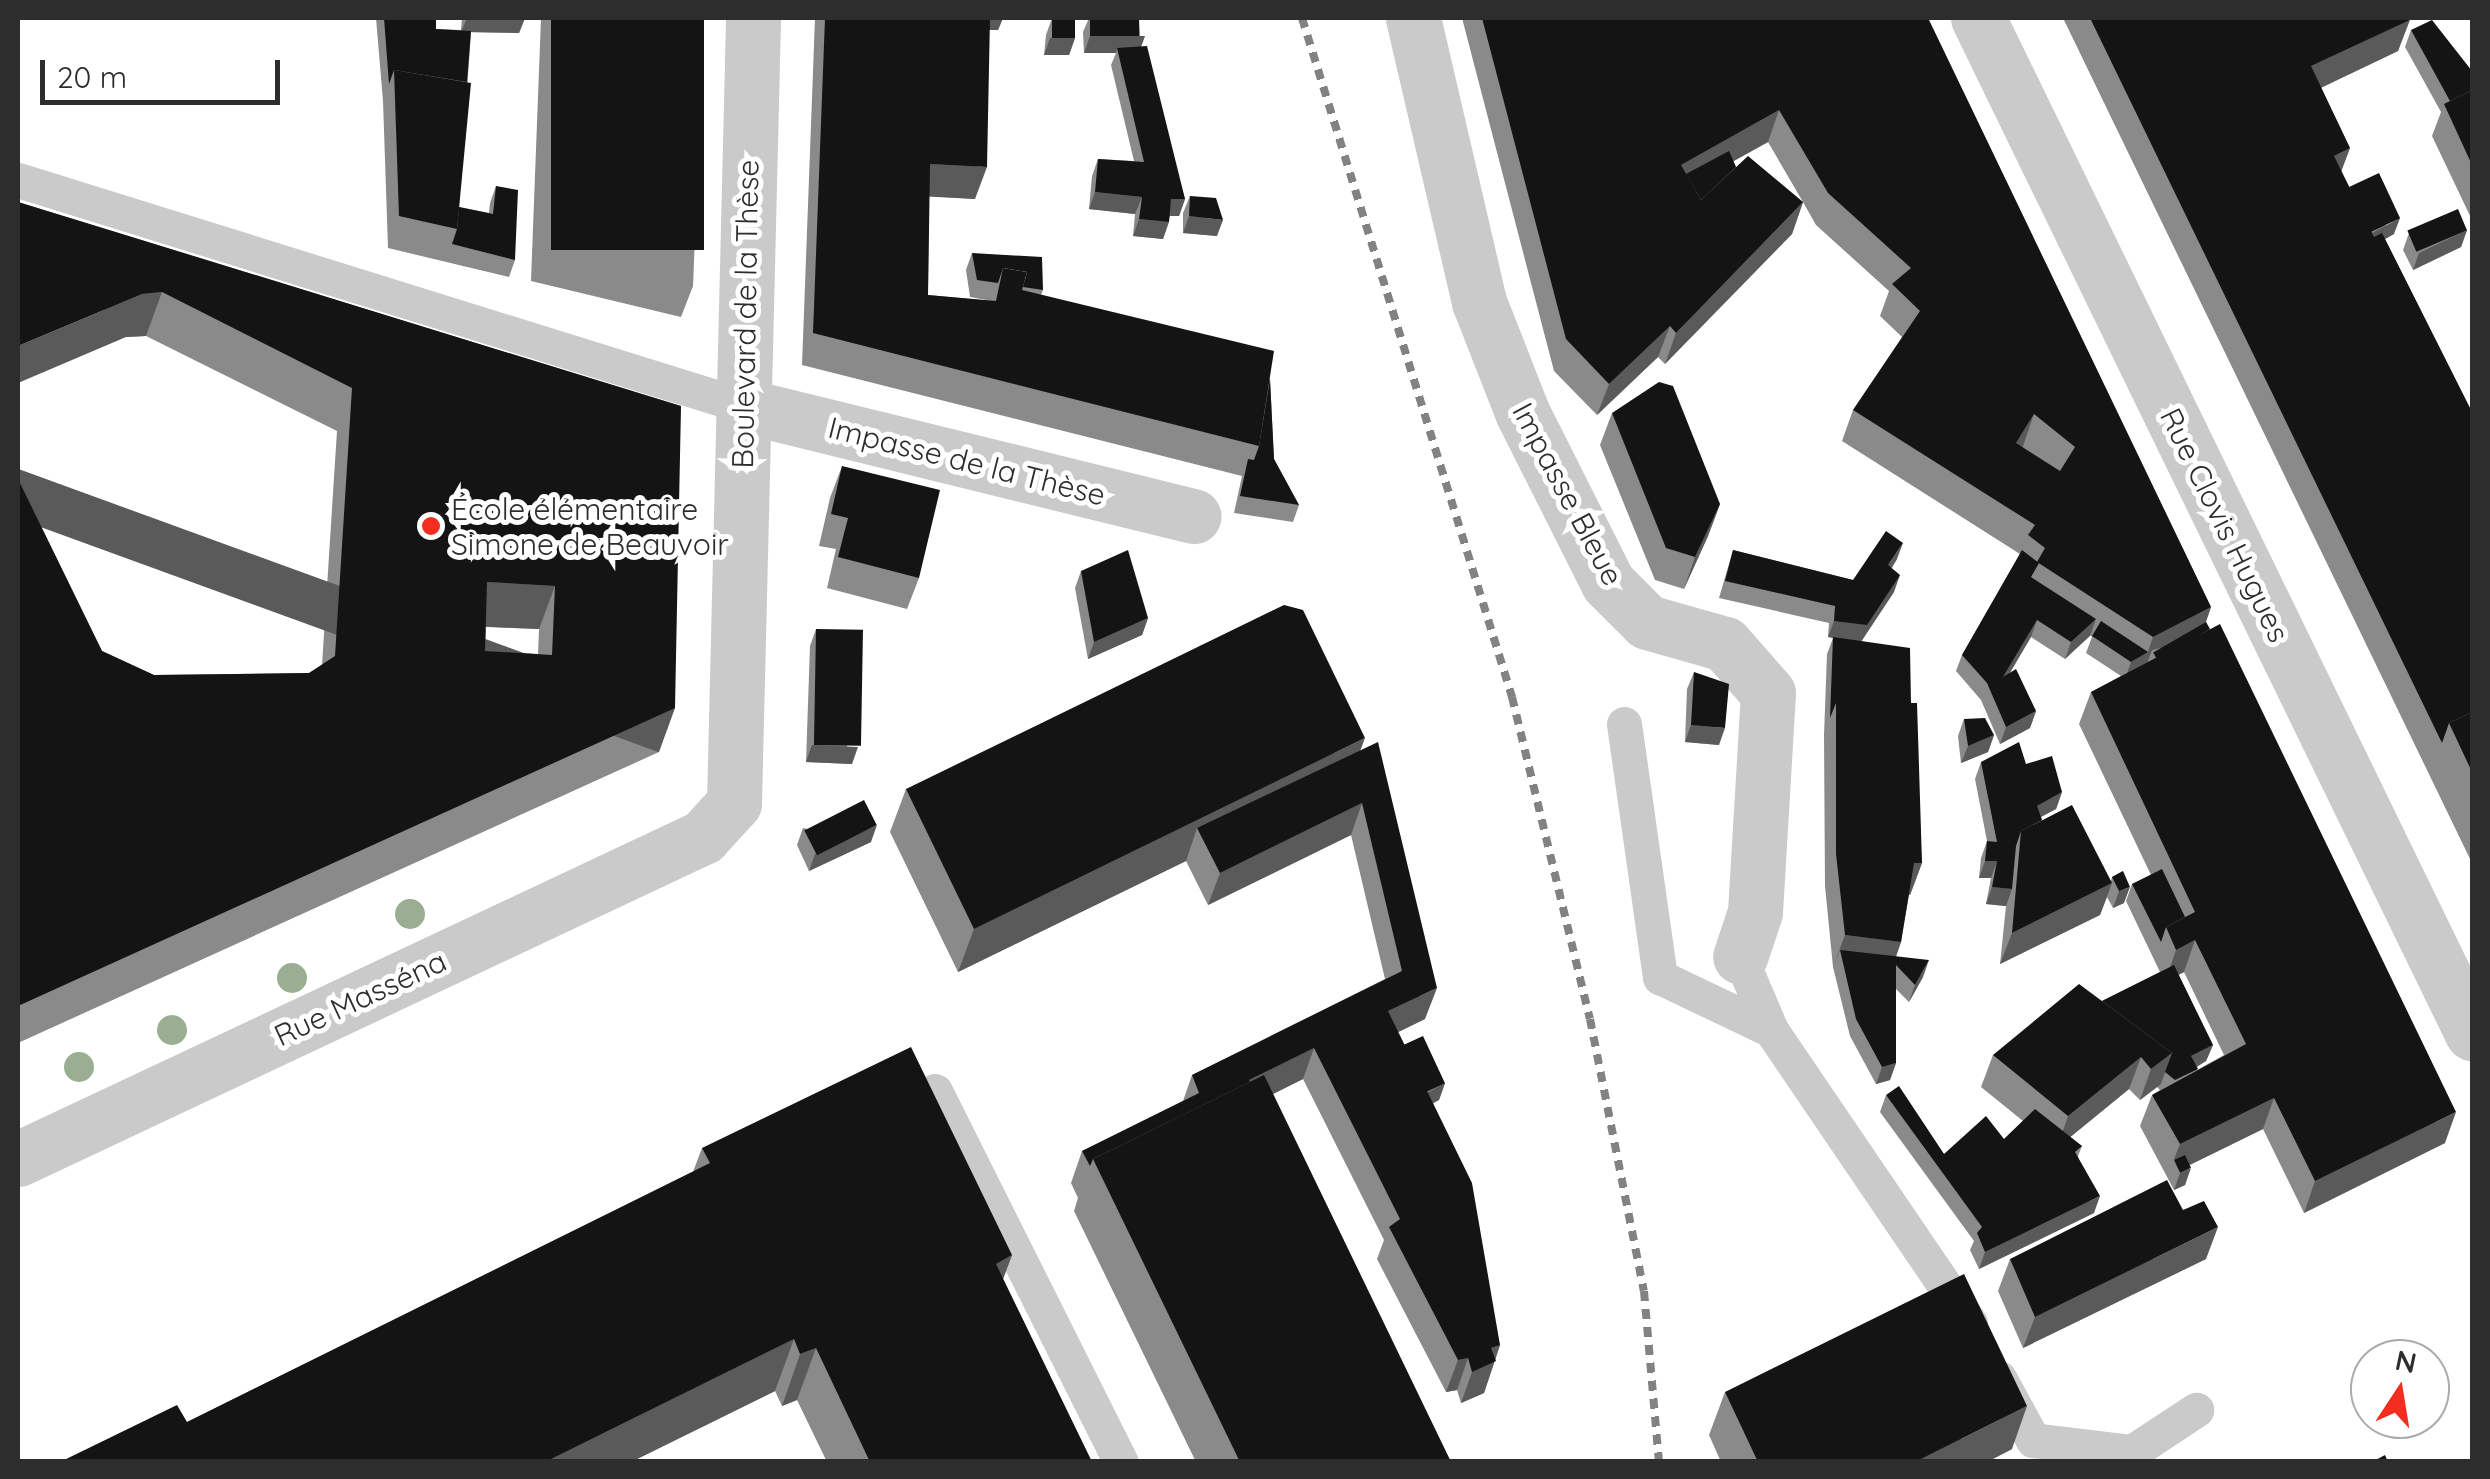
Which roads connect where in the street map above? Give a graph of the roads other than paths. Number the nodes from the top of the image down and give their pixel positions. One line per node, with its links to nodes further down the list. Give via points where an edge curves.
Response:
1 (753, 18): 5 (street, Boulevard de la Thèse)
2 (1413, 18): 9 (street, Impasse Bleue, via 1479,302 1523,414 1608,583 1647,622 1725,644 1768,693 1756,912)
3 (1978, 18): 11 (street, Rue Clovis Hugues)
4 (18, 180): 5 (lane)
5 (741, 405): 6 (street, Impasse de la Thèse); 8 (street, Boulevard de la Thèse, via 740,756 734,803)
6 (1194, 516)
7 (1624, 724): 10 (lane, via 1660,977)
8 (703, 837): 13 (street, Rue Masséna)
9 (1740, 957): 10 (lane)
10 (1771, 1030): 14 (lane, via 1960,1305 2034,1440 2132,1452)
11 (2472, 1033)
12 (935, 1091): 15 (lane)
13 (18, 1159)
14 (2196, 1410)
15 (1120, 1462)

